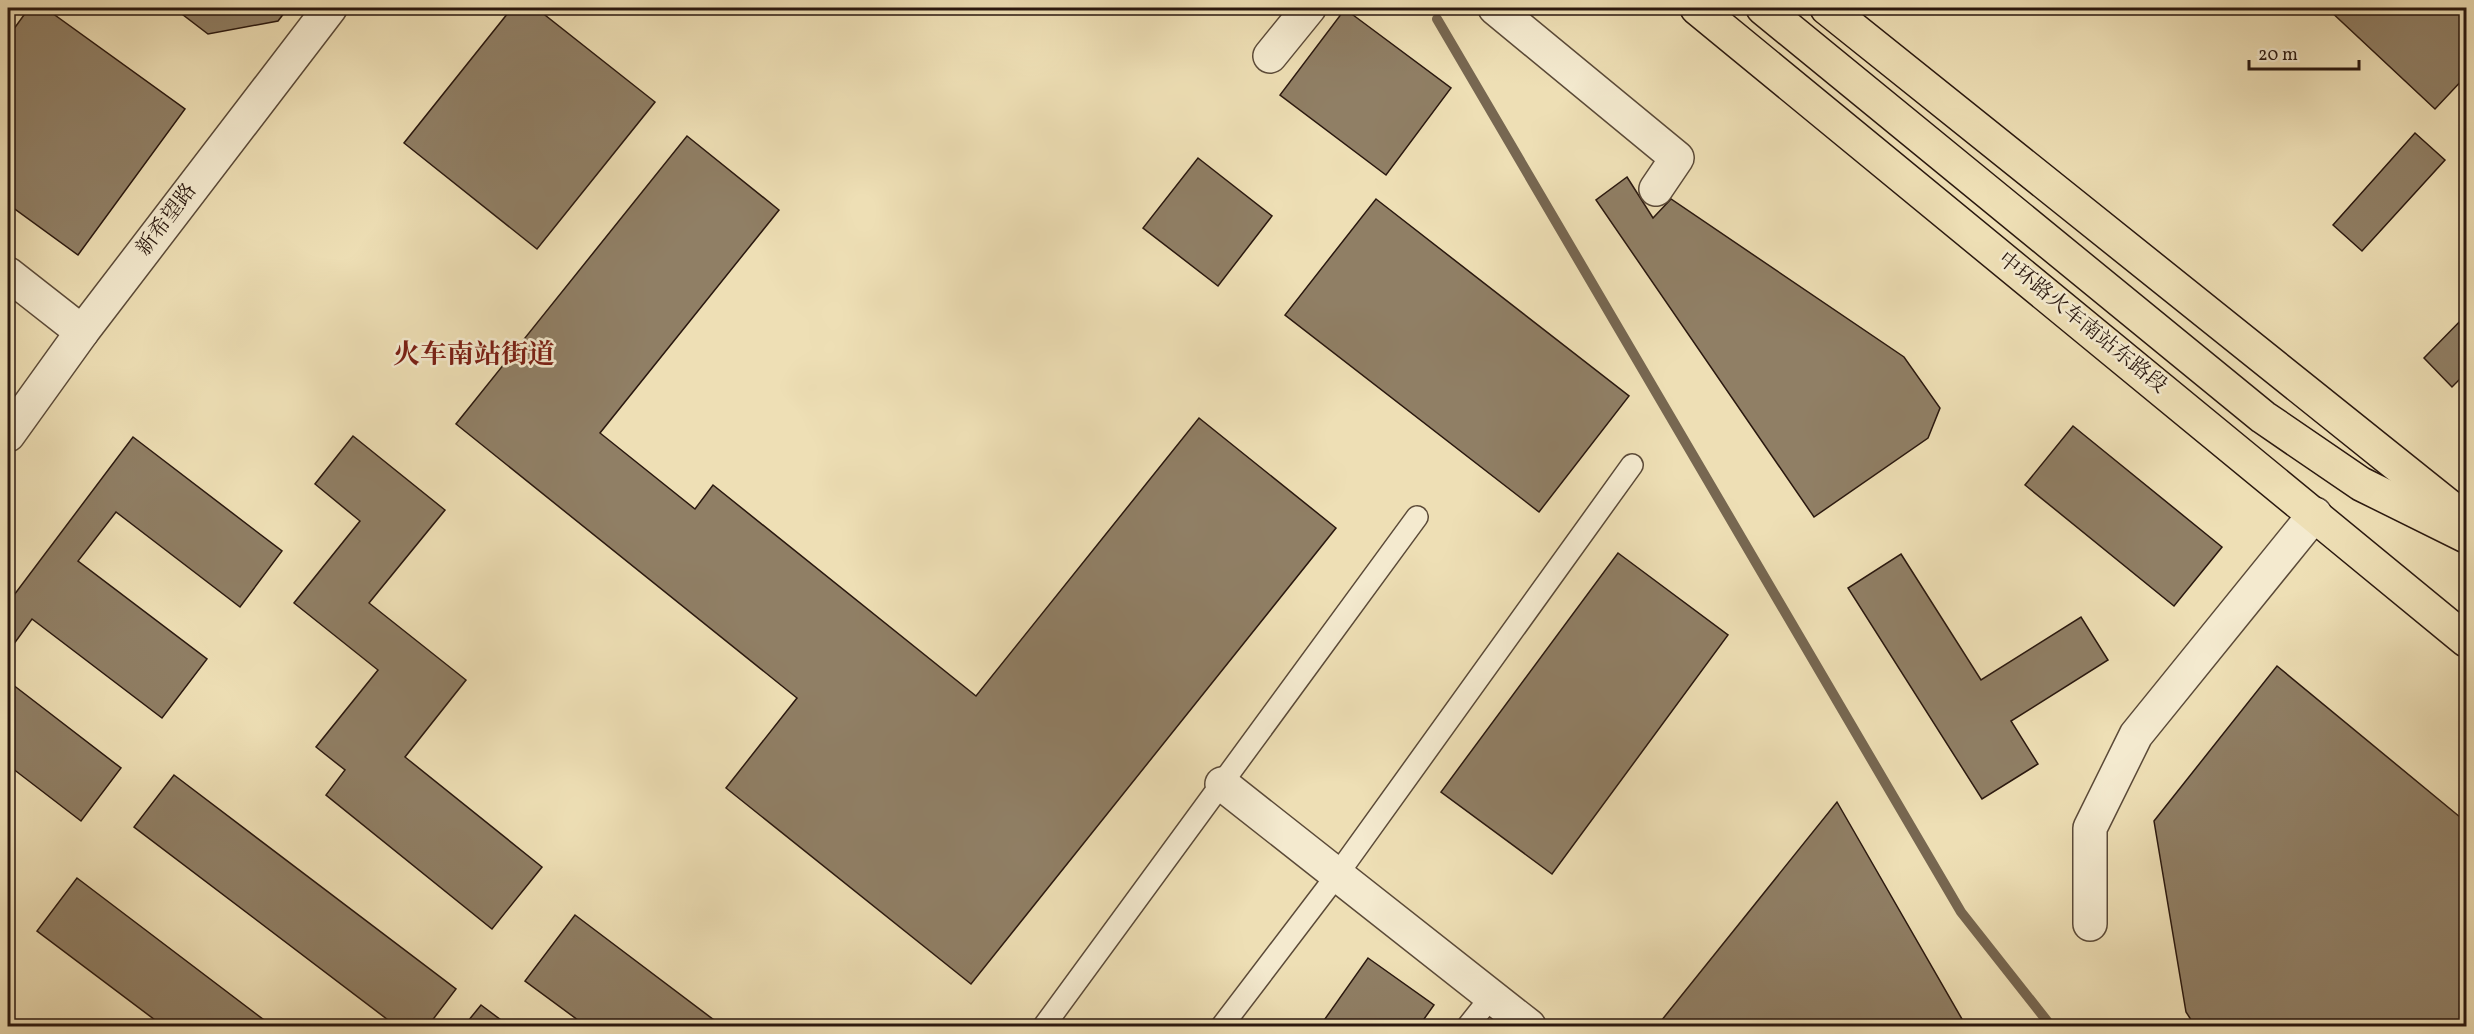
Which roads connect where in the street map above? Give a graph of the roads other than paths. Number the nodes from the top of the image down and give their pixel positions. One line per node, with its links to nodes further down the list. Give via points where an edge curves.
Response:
1 (330, 8): 10 (street, 新希望路)
2 (1309, 8): 7 (street)
3 (1495, 8): 8 (street, via 1677,158)
4 (1697, 8): 13 (main road, 中环路火车南站东路段)
5 (1762, 8): 16 (main road, via 2263,417 2361,484)
6 (1827, 8): 15 (main road)
7 (1270, 56)
8 (1656, 189)
9 (8, 274): 10 (street)
10 (82, 332): 11 (street, 新希望路)
11 (8, 435)
12 (1632, 465): 19 (lane)
13 (2315, 514): 17 (main road, 中环路火车南站东路段); 20 (street, via 2136,735 2090,828)
14 (1417, 517): 18 (lane)
15 (2466, 520)
16 (2466, 536)
17 (2466, 640)
18 (1222, 784): 19 (street); 22 (lane)
19 (1337, 875): 21 (street); 23 (lane)
20 (2090, 924)
21 (1491, 997): 24 (lane); 25 (street)
22 (1044, 1026)
23 (1222, 1026)
24 (1468, 1026)
25 (1529, 1026)

